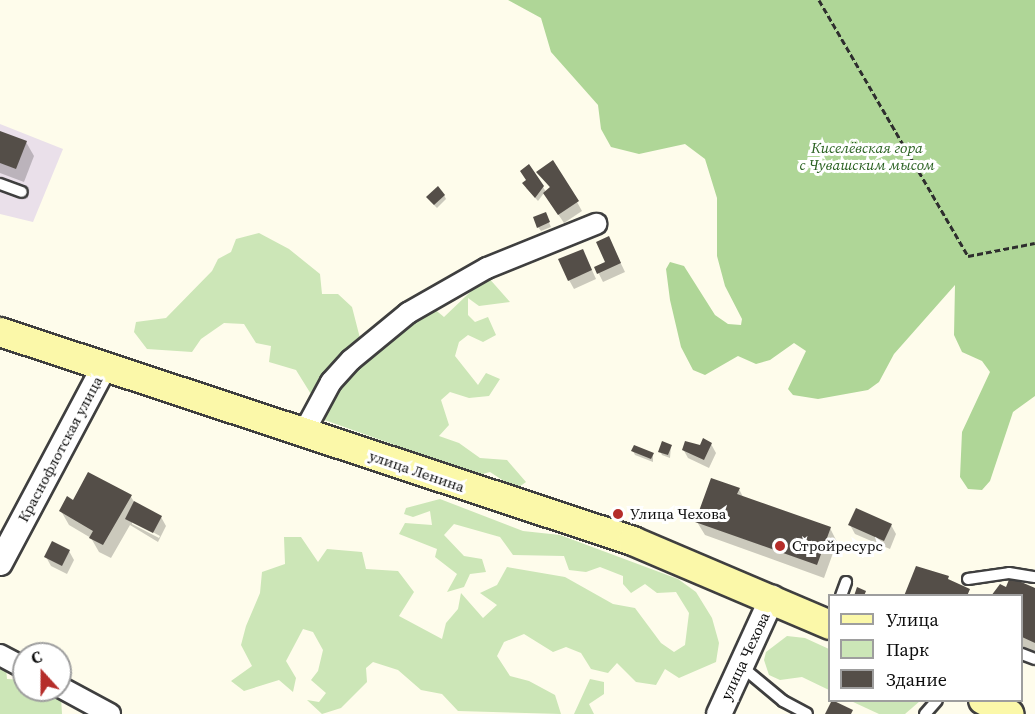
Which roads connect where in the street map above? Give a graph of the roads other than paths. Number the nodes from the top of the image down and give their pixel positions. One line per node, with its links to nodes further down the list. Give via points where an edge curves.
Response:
1 (0, 184): 2 (lane)
2 (22, 192)
3 (596, 224): 6 (street, via 486,268 408,313 351,360 331,382)
4 (0, 332): 5 (main road, улица Ленина)
5 (104, 367): 6 (main road, улица Ленина); 7 (street, Краснофлотская улица)
6 (304, 432): 12 (main road, улица Ленина, via 633,540)
7 (0, 563)
8 (1035, 577): 9 (lane, via 1009,573)
9 (968, 579)
10 (846, 582): 11 (lane)
11 (842, 594)
12 (772, 598): 13 (main road, улица Ленина); 14 (street, улица Чехова)
13 (828, 623)
14 (739, 664): 19 (street, улица Чехова); 20 (lane, via 783,701)
15 (72, 693): 18 (street)
16 (935, 702): 21 (lane)
17 (987, 702): 22 (main road)
18 (110, 714)
19 (719, 714)
20 (807, 714)
21 (925, 714)
22 (1009, 714)

